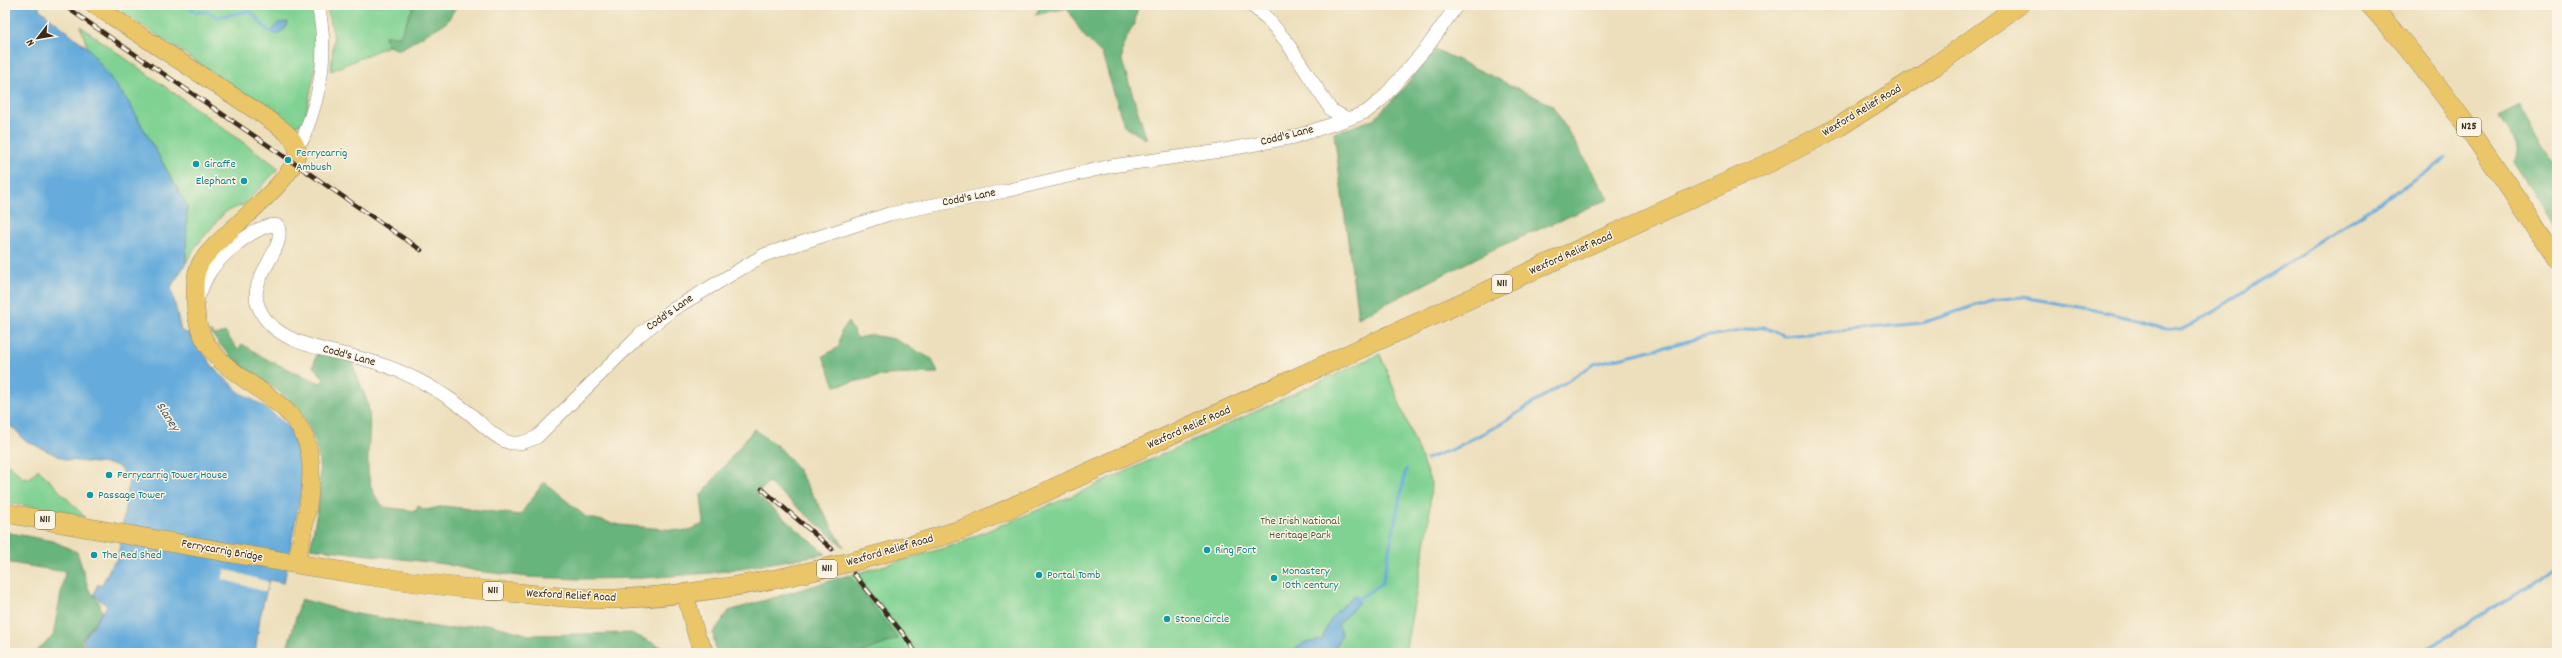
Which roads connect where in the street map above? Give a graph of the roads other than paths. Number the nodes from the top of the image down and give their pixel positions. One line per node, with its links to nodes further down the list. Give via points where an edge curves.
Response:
1 (94, 5): 8 (main road, via 264,116 288,134)
2 (318, 5): 8 (street, via 324,42 319,93 305,133)
3 (1251, 5): 7 (street, via 1267,18 1286,41 1331,110)
4 (1457, 5): 7 (street, via 1428,46 1381,100 1366,112)
5 (2018, 5): 13 (highway, Wexford Relief Road / N11, via 1935,66 1840,126 1771,162 966,528 892,553 800,576)
6 (2370, 5): 9 (highway, N25, via 2407,46 2462,117)
7 (1348, 119): 10 (street, Codd's Lane, via 1294,137 1214,152 1111,166 1006,191 889,214 764,255 672,310 641,334 537,437 523,444 506,442 488,431 468,412 416,379 373,362 310,345 270,326 258,307 258,290 262,270 276,248 278,226 265,226 228,252 210,272)
8 (295, 143): 10 (main road, via 298,159 292,168 258,207 216,244 200,263 195,282)
9 (2557, 258)
10 (195, 304): 12 (main road, via 199,328 217,355 229,368 289,412 302,430 311,469 308,496)
11 (5, 513): 12 (highway, Ferrycarrig Bridge / N11)
12 (292, 563): 13 (highway, Wexford Relief Road / N11, via 438,586 544,596 614,599)
13 (685, 593): 14 (main road, via 697,638)
14 (706, 653)

